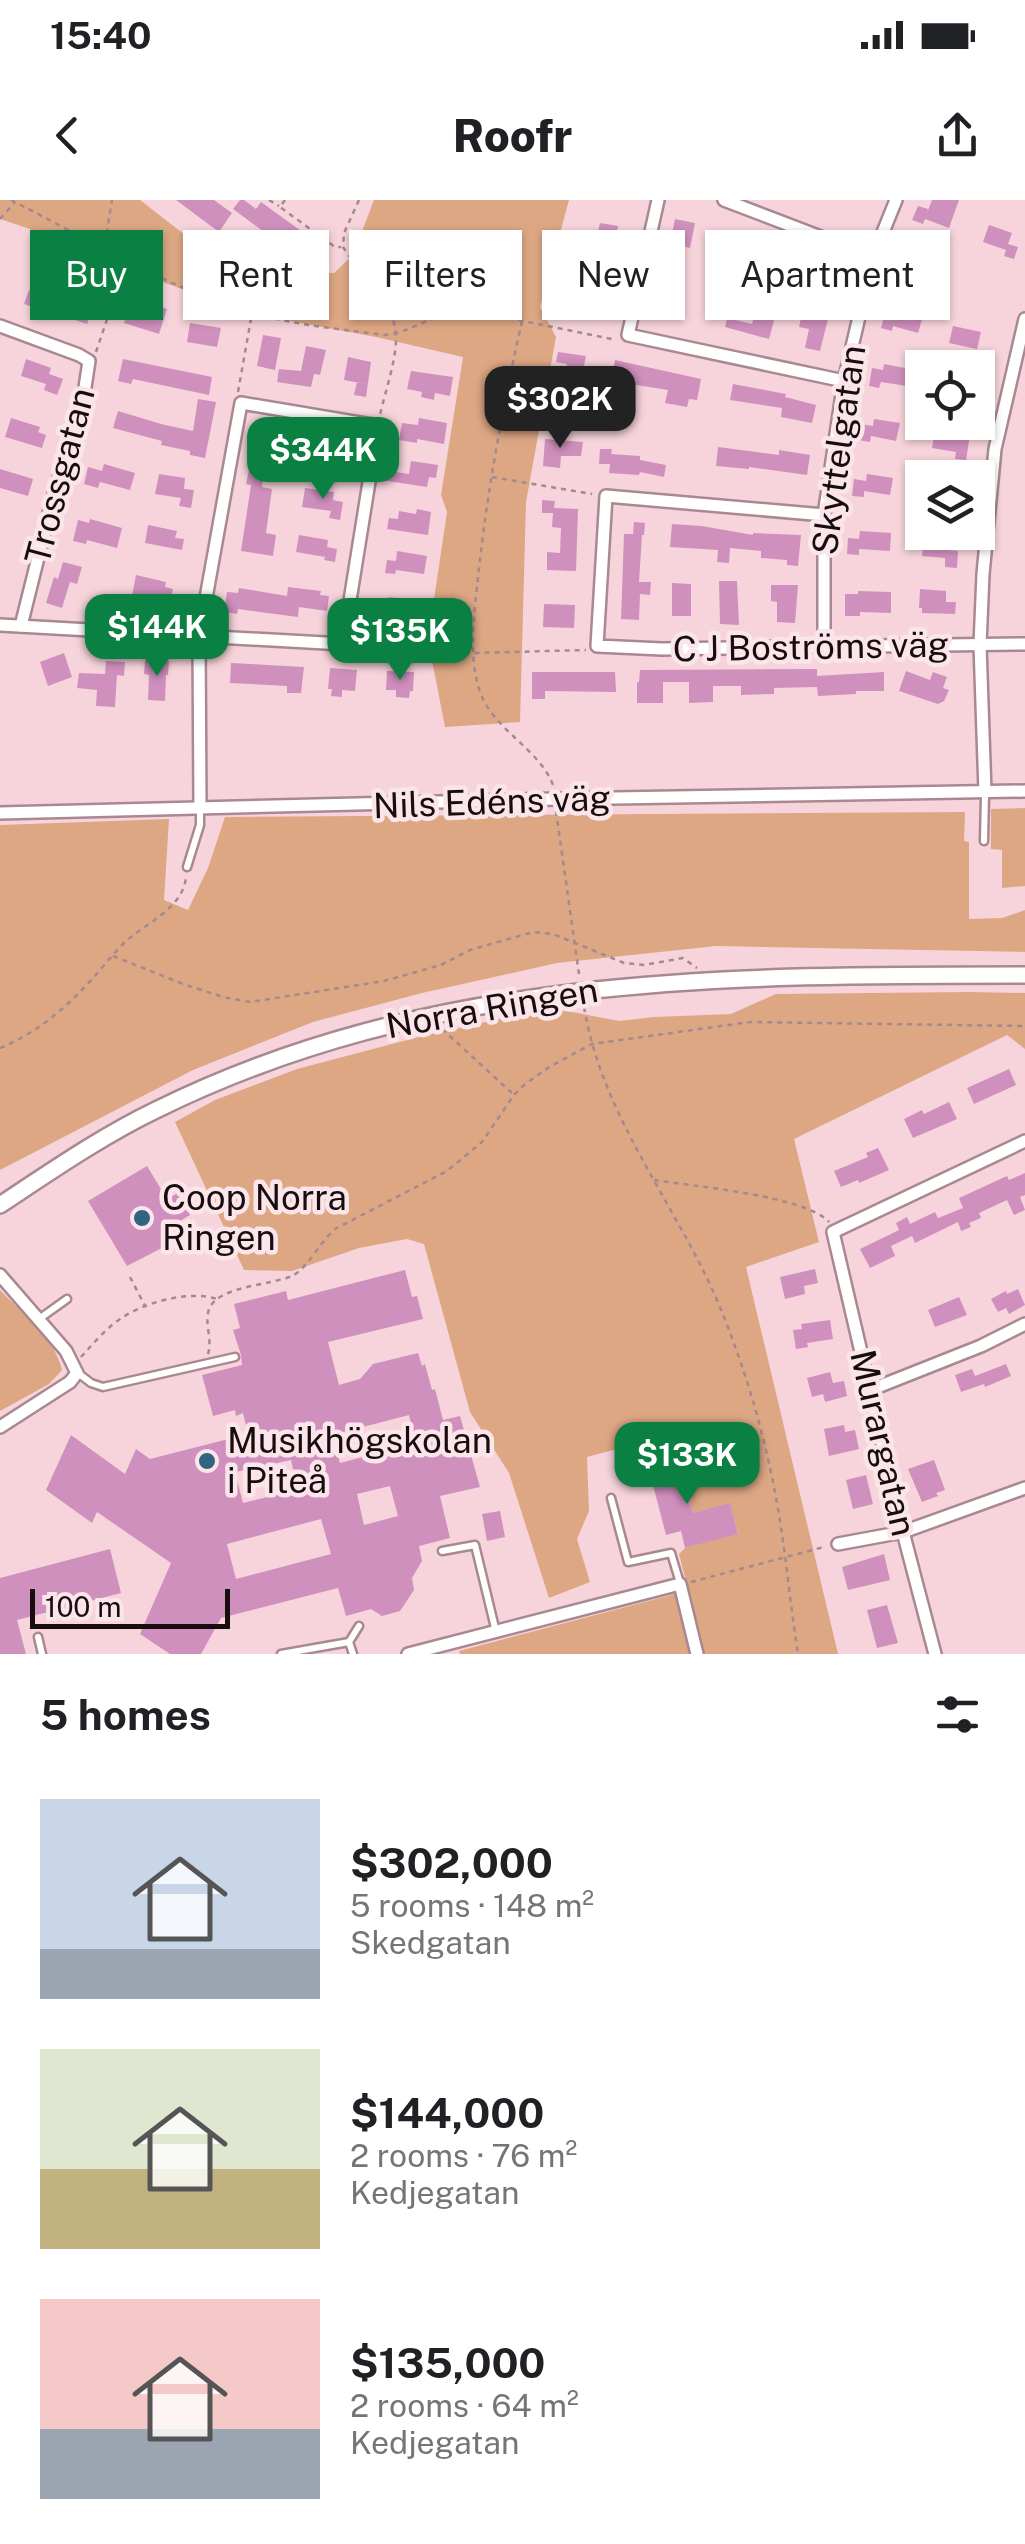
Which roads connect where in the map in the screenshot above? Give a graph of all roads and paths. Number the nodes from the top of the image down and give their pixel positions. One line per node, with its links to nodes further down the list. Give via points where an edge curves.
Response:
1 (112, 200): 12 (path)
2 (270, 200): 9 (path)
3 (285, 200): 9 (path)
4 (358, 200): 15 (path)
5 (658, 200): 24 (street)
6 (724, 200): 13 (street)
7 (896, 200): 14 (street, Skyttelgatan)
8 (13, 201): 10 (path); 11 (path)
9 (280, 207): 15 (path)
10 (0, 219)
11 (70, 230)
12 (107, 230)
13 (802, 230)
14 (884, 230)
15 (343, 247): 23 (path, via 388,310)
16 (108, 320): 25 (path)
17 (251, 320): 27 (path, via 238,385)
18 (292, 320): 23 (path)
19 (858, 320): 26 (street, Skyttelgatan)
20 (1025, 320): 36 (street, via 995,449)
21 (522, 321): 23 (path, via 463,311); 24 (path, via 616,340); 29 (path)
22 (0, 326): 25 (street, Trossgatan)
23 (396, 333): 28 (path)
24 (628, 336): 26 (street)
25 (89, 361): 33 (street, Trossgatan)
26 (844, 380): 31 (street, Skyttelgatan)
27 (241, 404): 28 (street); 34 (street)
28 (378, 426): 35 (street)
29 (490, 477): 30 (path); 40 (path)
30 (606, 496): 31 (street); 38 (street)
31 (824, 515): 39 (street, Skyttelgatan)
32 (0, 625): 33 (street)
33 (21, 626): 34 (street)
34 (199, 638): 35 (street); 44 (street)
35 (344, 644): 40 (path)
36 (980, 644): 37 (street, C J Boströms väg); 39 (street, C J Boströms väg); 42 (street)
37 (1025, 644)
38 (597, 646): 39 (street, C J Boströms väg); 40 (path)
39 (824, 647)
40 (474, 653): 43 (path, via 486,706 544,769)
41 (1025, 791): 42 (street, Nils Edéns väg)
42 (984, 792): 43 (street, Nils Edéns väg); 46 (lane)
43 (554, 799): 44 (street, Nils Edéns väg); 48 (path)
44 (200, 809): 45 (street, Nils Edéns väg); 47 (lane)
45 (0, 814)
46 (984, 842)
47 (187, 867): 49 (path, via 180,896)
48 (575, 942): 49 (path, via 533,932 384,982 250,1002); 50 (path); 52 (path, via 644,965 683,958)
49 (113, 956): 57 (path, via 45,1024)
50 (579, 974)
51 (1025, 975): 52 (main road, Norra Ringen)
52 (709, 980): 54 (main road, Norra Ringen, via 571,992)
53 (584, 1006): 56 (path)
54 (428, 1015): 58 (path); 61 (main road, Norra Ringen, via 275,1059 154,1110)
55 (1025, 1026): 56 (path, via 750,1022)
56 (592, 1044): 58 (path, via 548,1066); 60 (path, via 611,1100)
57 (0, 1048)
58 (514, 1096): 66 (path, via 482,1142 420,1187 335,1229 296,1274)
59 (1025, 1141): 62 (street)
60 (653, 1180): 62 (path, via 804,1207 827,1218); 80 (path, via 702,1269 740,1360 769,1462)
61 (0, 1204)
62 (834, 1232): 73 (street, Murargatan)
63 (0, 1275): 68 (street)
64 (130, 1277): 67 (path)
65 (67, 1299): 68 (lane)
66 (217, 1299): 67 (path, via 197,1295); 71 (path, via 209,1310 211,1343)
67 (146, 1307): 72 (path, via 118,1321)
68 (39, 1319): 72 (street)
69 (1025, 1324): 73 (street)
70 (236, 1356): 71 (lane)
71 (202, 1364): 72 (lane, via 103,1387)
72 (76, 1367): 74 (street, via 70,1382)
73 (870, 1390): 77 (street, Murargatan)
74 (0, 1427)
75 (1025, 1488): 77 (street)
76 (611, 1498): 81 (lane, via 628,1562 671,1553)
77 (903, 1532): 78 (street); 92 (street, Murargatan)
78 (838, 1544): 80 (path)
79 (442, 1551): 83 (lane, via 475,1545)
80 (786, 1558): 81 (path); 91 (path)
81 (680, 1584): 83 (street); 90 (street)
82 (359, 1626): 85 (lane)
83 (496, 1633): 89 (street)
84 (38, 1637): 86 (lane)
85 (349, 1642): 87 (lane); 88 (lane)
86 (42, 1654)
87 (281, 1654)
88 (353, 1654)
89 (408, 1654)
90 (697, 1654)
91 (798, 1654)
92 (935, 1654)

